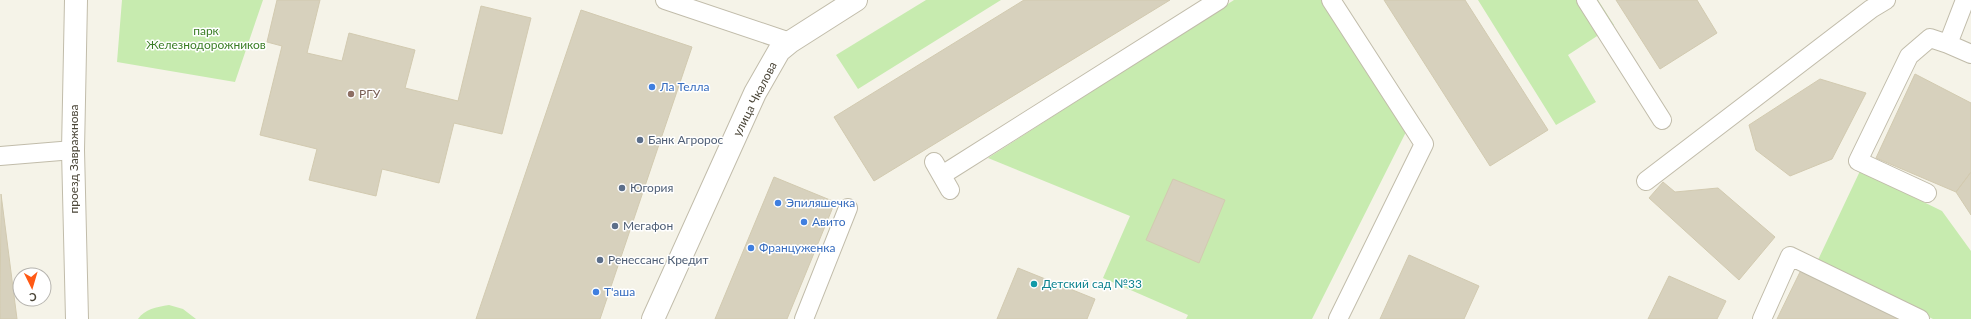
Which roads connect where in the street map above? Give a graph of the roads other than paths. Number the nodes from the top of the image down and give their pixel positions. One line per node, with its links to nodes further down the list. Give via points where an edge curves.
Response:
1 (76, 0): 13 (street, проезд Завражнова)
2 (665, 0): 9 (lane)
3 (856, 0): 9 (street, улица Чкалова)
4 (1218, 0): 15 (lane)
5 (1332, 0): 22 (lane, via 1424,144)
6 (1586, 0): 12 (lane)
7 (1886, 0): 16 (lane)
8 (1964, 0): 10 (lane)
9 (790, 42): 20 (street, улица Чкалова, via 779,51 755,93)
10 (1948, 44): 11 (lane); 17 (lane, via 1930,38 1909,56 1858,161)
11 (1971, 54)
12 (1662, 120)
13 (73, 150): 14 (lane); 19 (street, проезд Завражнова)
14 (0, 156)
15 (942, 176)
16 (1646, 181)
17 (1927, 193)
18 (848, 208): 21 (lane)
19 (77, 319)
20 (653, 319)
21 (804, 319)
22 (1338, 319)
23 (1762, 319): 24 (lane, via 1790,256)
24 (1920, 319)

